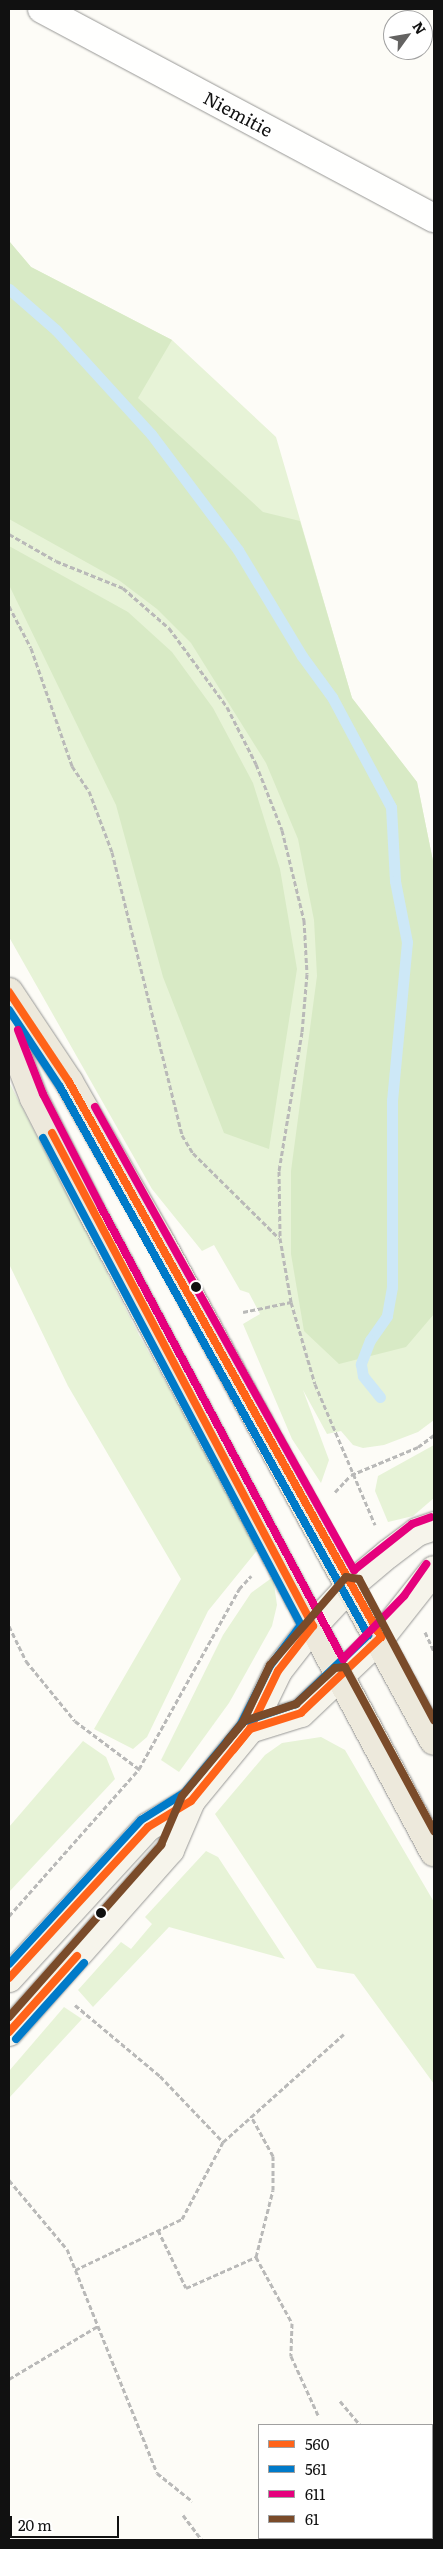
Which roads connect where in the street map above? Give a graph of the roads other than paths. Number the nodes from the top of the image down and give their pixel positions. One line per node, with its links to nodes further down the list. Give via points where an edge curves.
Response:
1 (58, 12): 2 (street, Niemitie)
2 (434, 218)
3 (9, 992): 7 (main road, via 69,1082)
4 (9, 1034): 8 (main road, via 34,1098 92,1212)
5 (434, 1526): 7 (street, via 418,1532)
6 (434, 1570): 9 (street)
7 (351, 1585): 8 (street); 9 (main road)
8 (313, 1626): 10 (main road); 11 (street, via 278,1670)
9 (381, 1637): 10 (street); 12 (main road)
10 (341, 1676): 11 (street, via 301,1713); 14 (main road)
11 (250, 1729): 13 (street)
12 (434, 1740)
13 (191, 1801): 15 (street, via 148,1827); 16 (street, via 170,1850)
14 (434, 1852)
15 (9, 1978)
16 (9, 2032)

